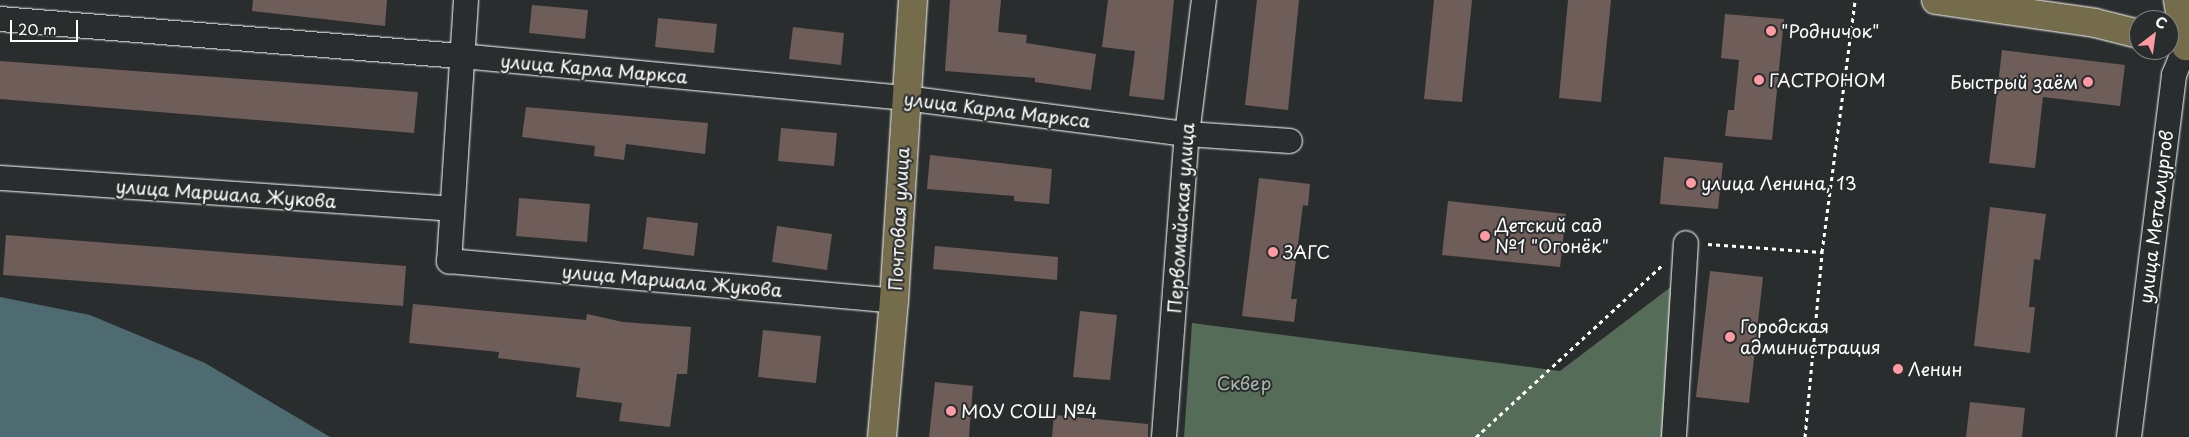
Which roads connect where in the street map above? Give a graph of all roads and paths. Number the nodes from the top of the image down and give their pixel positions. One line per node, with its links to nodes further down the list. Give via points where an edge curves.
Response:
1 (466, 0): 10 (street)
2 (912, 0): 11 (main road, Почтовая улица)
3 (1204, 0): 12 (street, Первомайская улица)
4 (1855, 0): 17 (path)
5 (1936, 0): 8 (main road, via 2095,23)
6 (2178, 0): 9 (main road, улица Металлургов)
7 (0, 19): 10 (street, улица Карла Маркса)
8 (2129, 32)
9 (2183, 45): 24 (street, улица Металлургов, via 2174,75)
10 (461, 56): 11 (street, улица Карла Маркса); 15 (street)
11 (905, 98): 12 (street, улица Карла Маркса); 18 (main road, Почтовая улица)
12 (1187, 134): 13 (street, улица Карла Маркса); 20 (street, Первомайская улица)
13 (1290, 142)
14 (0, 178): 15 (street, улица Маршала Жукова)
15 (451, 209): 18 (street, улица Маршала Жукова, via 449,261)
16 (1686, 242): 17 (path); 21 (path); 22 (street)
17 (1822, 252): 23 (path)
18 (894, 301): 19 (main road, Почтовая улица)
19 (882, 437)
20 (1164, 437)
21 (1476, 437)
22 (1674, 437)
23 (1805, 437)
24 (2128, 437)

